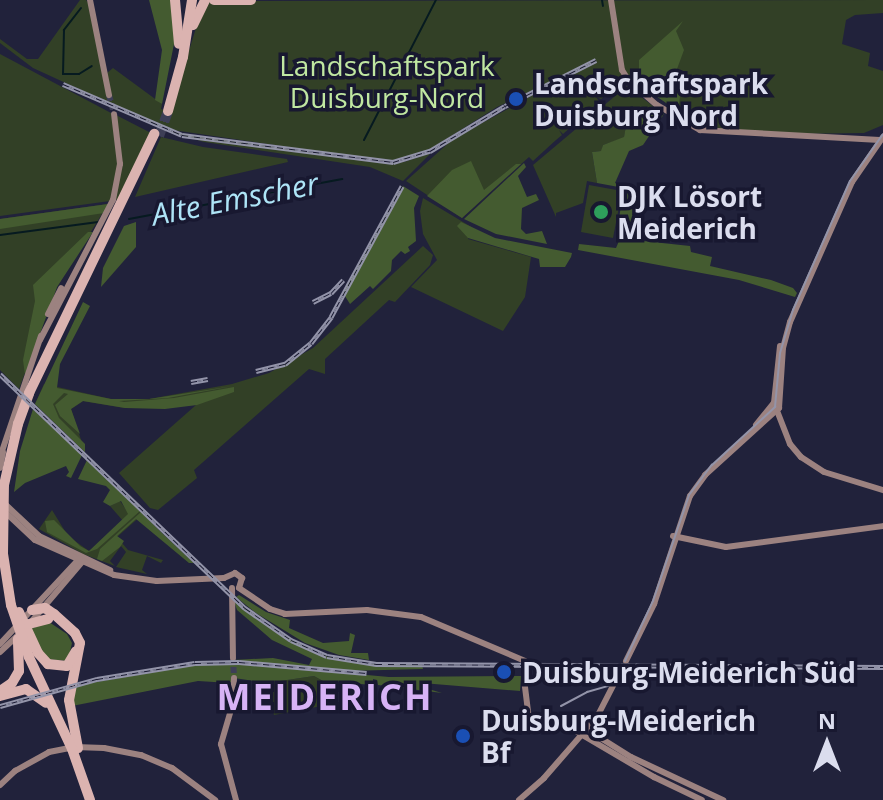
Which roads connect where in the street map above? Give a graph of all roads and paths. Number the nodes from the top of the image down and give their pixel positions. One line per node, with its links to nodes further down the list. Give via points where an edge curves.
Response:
1 (90, 0): 10 (main road)
2 (175, 0): 9 (highway)
3 (185, 0): 9 (highway)
4 (192, 0): 9 (highway)
5 (205, 0): 9 (highway)
6 (214, 0): 7 (highway)
7 (251, 0)
8 (611, 0): 14 (main road, via 624,74 644,96 699,130 808,139)
9 (182, 45): 11 (highway)
10 (109, 95)
11 (166, 110)
12 (114, 114): 18 (main road, via 120,149 111,207 57,295)
13 (156, 135): 32 (highway, via 29,393 14,439 3,554)
14 (881, 136): 15 (main road, via 849,181 787,322 777,363)
15 (777, 404): 16 (main road); 17 (main road); 19 (main road)
16 (776, 412): 17 (main road); 19 (main road)
17 (780, 421): 22 (main road, via 790,444 814,467)
18 (3, 449): 20 (main road); 21 (main road)
19 (730, 449): 27 (main road, via 693,491); 27 (main road, via 703,473 684,502 627,658 654,604)
20 (0, 457)
21 (0, 468)
22 (883, 490)
23 (0, 497): 26 (main road)
24 (0, 506): 26 (main road)
25 (883, 526): 27 (main road, via 726,547)
26 (28, 532): 28 (main road)
27 (674, 536)
28 (81, 560): 29 (main road, via 120,576 157,581); 31 (main road)
29 (224, 578): 30 (main road); 30 (main road, via 240,575)
30 (236, 588): 35 (main road); 36 (main road, via 285,614 367,610 421,617)
31 (45, 609): 32 (highway); 32 (highway, via 75,645 75,656 67,666 48,664); 33 (main road); 47 (highway, via 80,643 70,707)
32 (25, 636): 34 (main road); 40 (highway); 41 (highway, via 16,677)
33 (0, 644)
34 (0, 652)
35 (233, 658)
36 (525, 660)
37 (620, 674): 42 (main road)
38 (234, 678): 52 (main road, via 221,744)
39 (524, 679): 44 (main road)
40 (41, 688): 41 (highway); 47 (highway); 49 (highway)
41 (0, 694)
42 (597, 717): 43 (main road); 45 (main road); 46 (main road, via 594,729)
43 (572, 720): 44 (main road); 45 (main road)
44 (531, 723): 45 (main road)
45 (584, 732): 46 (main road); 53 (main road); 54 (main road, via 654,777)
46 (600, 738): 55 (main road)
47 (78, 748): 50 (highway)
48 (0, 785): 51 (main road, via 49,752 97,747 119,749 172,768)
49 (90, 800)
50 (97, 800)
51 (215, 800)
52 (236, 800)
53 (519, 800)
54 (702, 800)
55 (723, 800)

